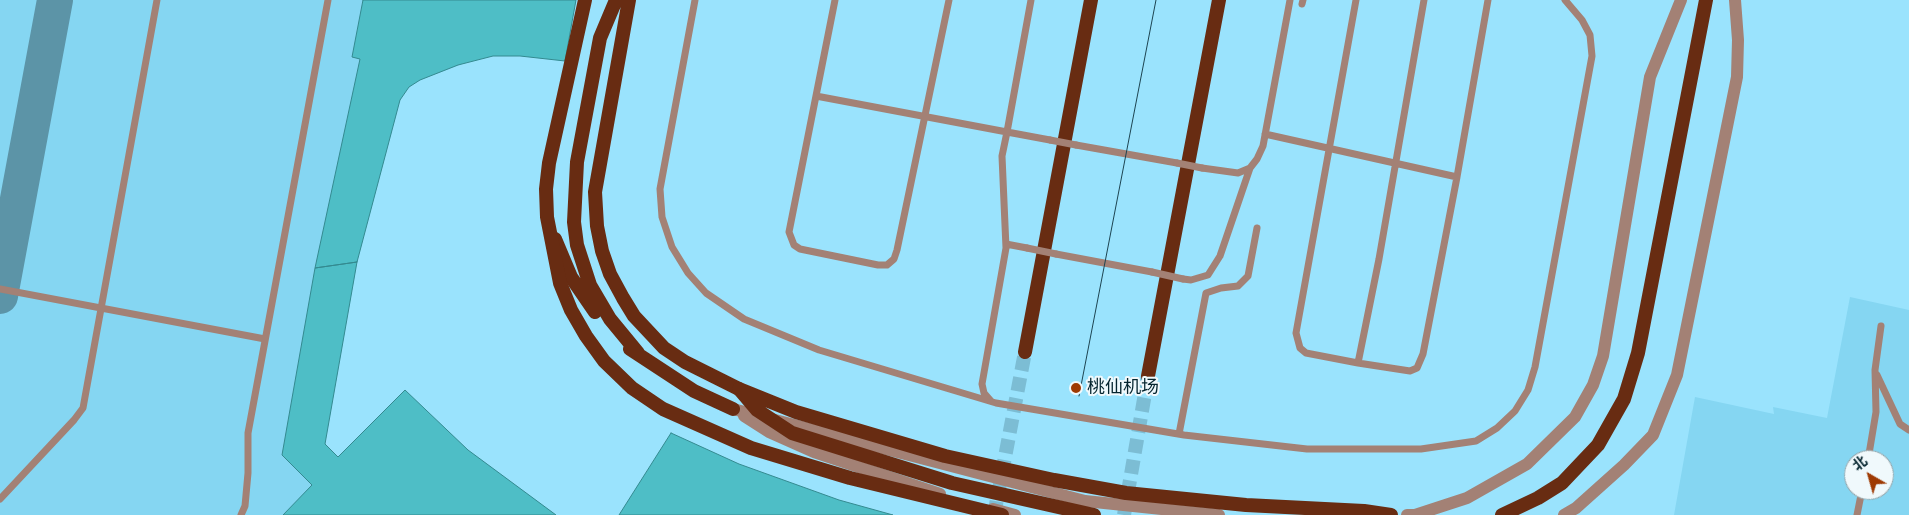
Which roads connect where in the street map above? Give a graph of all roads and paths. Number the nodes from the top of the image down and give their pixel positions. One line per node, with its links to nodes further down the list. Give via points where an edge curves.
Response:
1 (157, 0): 32 (lane)
2 (328, 0): 34 (lane)
3 (585, 0): 28 (highway, bridge, via 549,163)
4 (616, 0): 36 (highway, via 600,38 576,162 574,222 577,245 590,285 610,319)
5 (629, 0): 40 (highway, via 595,192 602,251 623,298 653,337 684,362)
6 (695, 0): 41 (lane, via 660,189 666,232 688,274 722,305 744,319 785,337 855,362)
7 (835, 0): 20 (lane)
8 (949, 0): 21 (lane)
9 (1031, 0): 22 (lane)
10 (1091, 0): 35 (highway)
11 (1219, 0): 39 (highway)
12 (1290, 0): 23 (lane)
13 (1356, 0): 24 (lane)
14 (1424, 0): 25 (lane)
15 (1488, 0): 27 (lane)
16 (1565, 0): 44 (lane, via 1590,35 1592,56 1535,367 1528,390 1515,410 1476,441 1421,449 1307,448)
17 (1681, 0): 54 (street, via 1650,77 1603,356 1575,418 1527,464 1467,498)
18 (1706, 0): 55 (highway, via 1638,353 1624,399 1598,445 1562,483)
19 (1735, 0): 56 (street, via 1737,77 1677,375 1652,435 1624,465)
20 (816, 96): 21 (lane); 21 (lane, via 790,239 800,249 878,265 887,265 897,250)
21 (924, 117): 22 (lane)
22 (1007, 132): 26 (lane, bridge, via 1202,168 1238,173); 30 (lane, via 1002,156)
23 (1265, 134): 24 (lane); 26 (lane, via 1263,146)
24 (1330, 149): 25 (lane); 37 (lane, via 1296,333 1297,343 1306,353)
25 (1396, 164): 27 (lane); 37 (lane)
26 (1250, 168): 30 (lane, bridge, via 1216,262 1208,275 1191,280)
27 (1457, 177): 37 (lane, via 1421,361 1417,368 1410,370)
28 (547, 217): 36 (highway, bridge, via 571,277 620,342); 49 (highway, bridge, via 560,283 586,336 604,361 632,388 663,409 751,448 850,478)
29 (1257, 228): 44 (lane, via 1248,276 1238,286 1206,293)
30 (1006, 244): 41 (lane, via 982,384 984,393)
31 (0, 289): 32 (lane)
32 (101, 306): 34 (lane); 46 (lane, via 83,408)
33 (1881, 326): 38 (lane)
34 (265, 339): 48 (lane, via 248,433 248,474)
35 (1025, 352)
36 (638, 353): 42 (highway, via 694,391)
37 (1358, 363)
38 (1875, 370): 43 (lane, via 1900,424); 45 (lane, via 1876,412)
39 (1148, 376)
40 (739, 389): 51 (highway, bridge, via 757,410 792,433 952,483); 53 (highway, bridge, via 796,412 945,456 1054,480 1126,493)
41 (996, 404): 44 (lane)
42 (733, 409): 50 (street, via 769,432 814,452); 52 (street, via 1085,500)
43 (1909, 430)
44 (1180, 434)
45 (1870, 450)
46 (0, 499)
47 (1860, 500): 57 (lane)
48 (241, 515)
49 (1002, 515)
50 (1015, 515)
51 (1094, 515)
52 (1219, 515)
53 (1391, 515)
54 (1407, 515)
55 (1502, 515)
56 (1564, 515)
57 (1857, 515)

